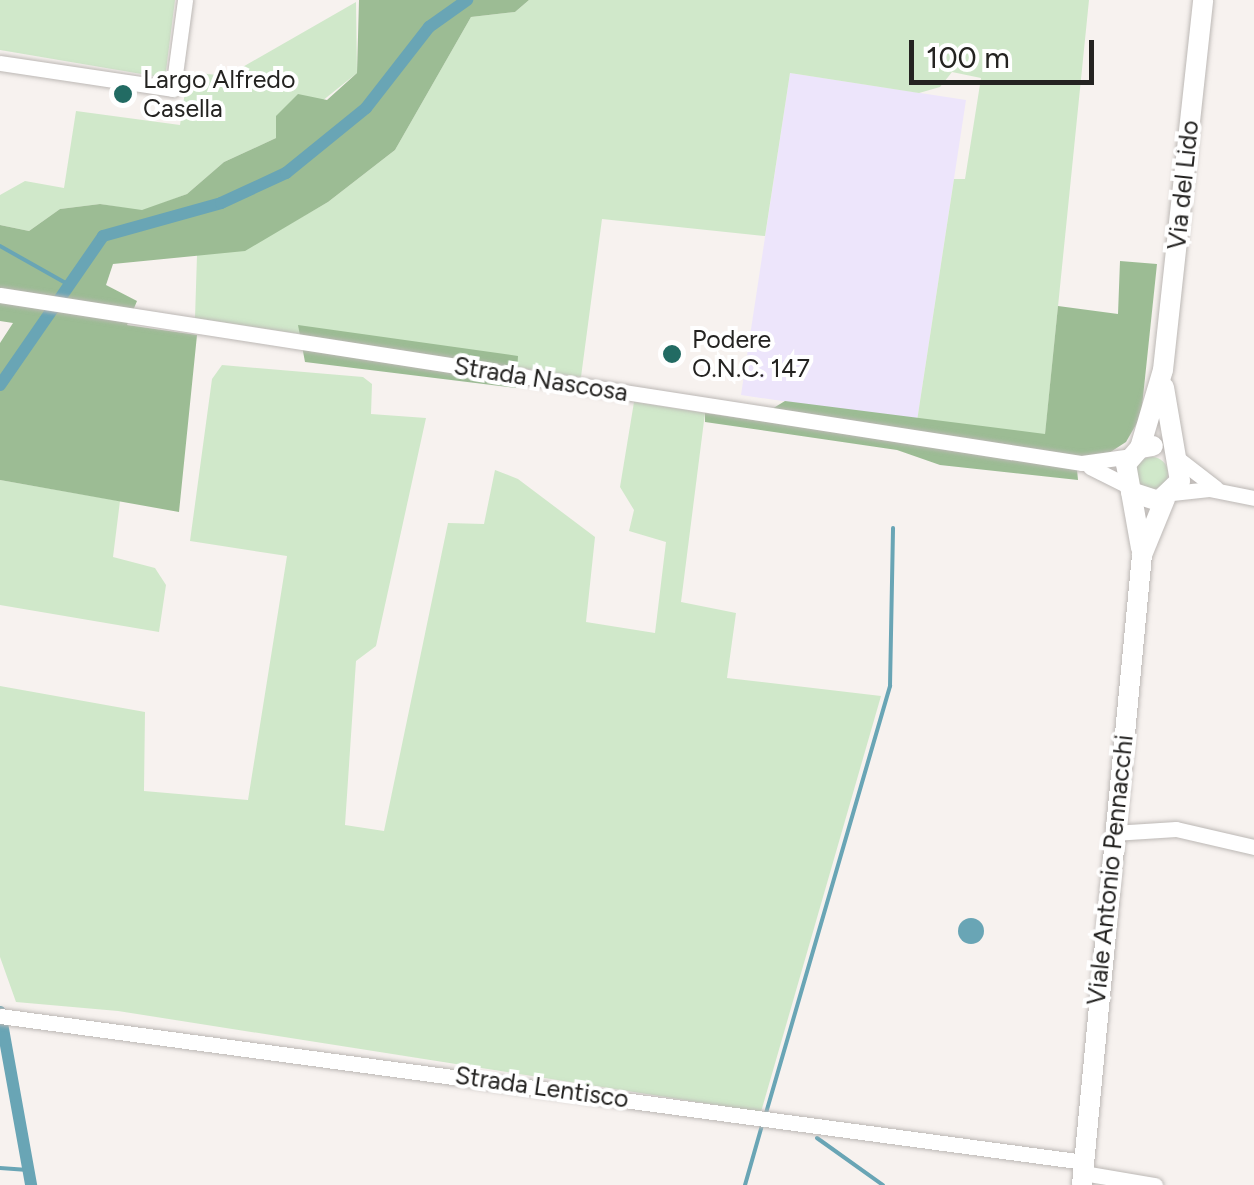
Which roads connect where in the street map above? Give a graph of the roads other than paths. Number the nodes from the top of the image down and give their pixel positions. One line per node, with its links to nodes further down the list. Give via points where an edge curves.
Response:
1 (185, 0): 3 (street, via 173,88)
2 (1204, 0): 5 (main road, Via del Lido)
3 (0, 62)
4 (0, 295): 8 (street, Strada Nascosa)
5 (1163, 370): 6 (main road, Via del Lido); 7 (main road, Via del Lido)
6 (1136, 452): 7 (main road, via 1165,448); 8 (street, Strada Nascosa); 9 (main road)
7 (1177, 458): 10 (street); 11 (main road, via 1180,481)
8 (1082, 463): 9 (street, Strada Nascosa)
9 (1130, 489): 11 (main road, via 1148,502); 13 (main road, Viale Antonio Pennacchi)
10 (1220, 490): 11 (street); 12 (street)
11 (1169, 497): 13 (main road, Viale Antonio Pennacchi)
12 (1254, 498)
13 (1142, 555): 14 (main road, Viale Antonio Pennacchi)
14 (1113, 833): 15 (street, via 1176,828); 17 (main road, Viale Antonio Pennacchi)
15 (1254, 847)
16 (0, 1016): 17 (street, Strada Lentisco, via 749,1118)
17 (1083, 1173): 18 (street, Strada Lentisco)
18 (1155, 1185)

